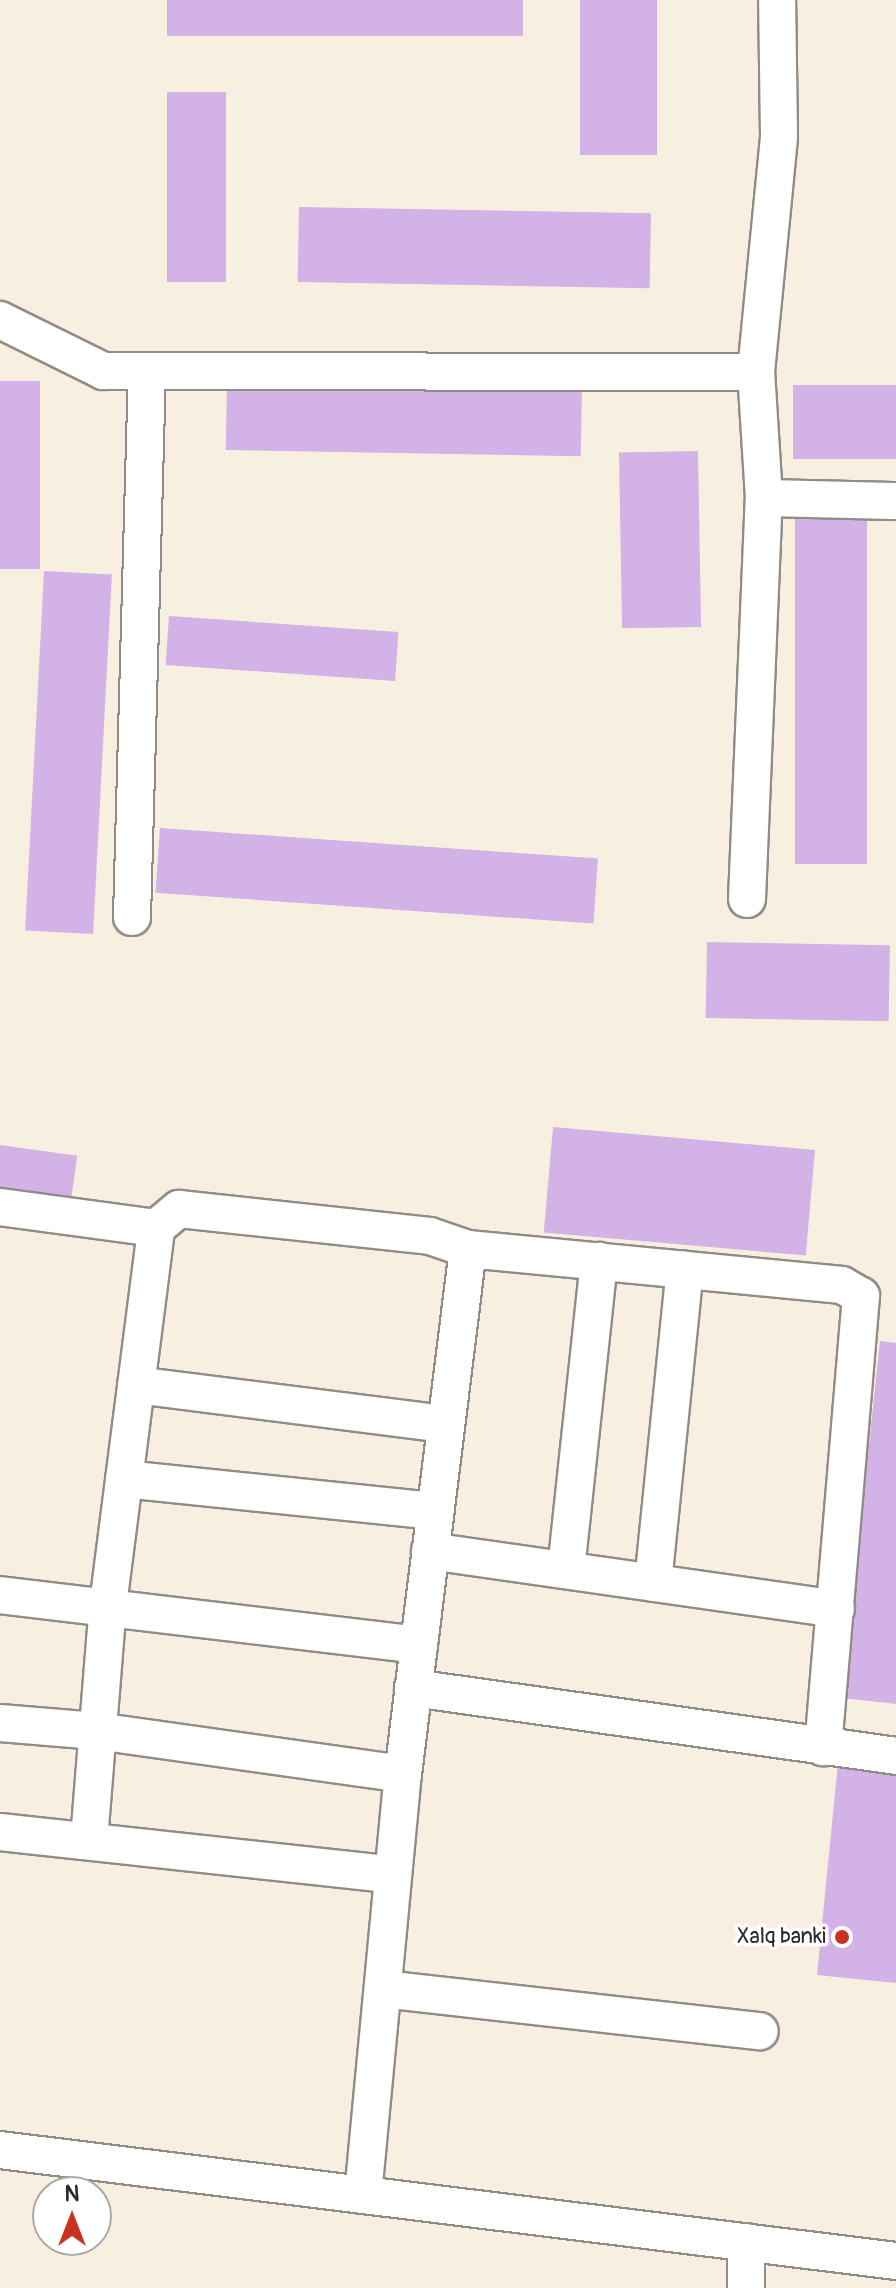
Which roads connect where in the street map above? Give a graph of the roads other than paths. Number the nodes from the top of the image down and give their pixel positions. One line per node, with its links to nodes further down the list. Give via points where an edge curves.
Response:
1 (777, 0): 4 (street, via 779,136)
2 (0, 320): 3 (street, via 103,371)
3 (147, 371): 4 (street); 8 (street)
4 (756, 372): 5 (street)
5 (764, 498): 6 (street); 7 (street)
6 (896, 501)
7 (747, 899)
8 (132, 917)
9 (0, 1207): 10 (street)
10 (156, 1228): 11 (street, via 179,1209 430,1236); 14 (street)
11 (468, 1249): 12 (street); 15 (street)
12 (599, 1261): 13 (street); 19 (street)
13 (685, 1270): 20 (street); 23 (street, via 842,1285 861,1296)
14 (136, 1385): 15 (street); 16 (street)
15 (446, 1424): 17 (street)
16 (124, 1479): 17 (street); 22 (street)
17 (435, 1511): 18 (street)
18 (430, 1551): 19 (street); 24 (street)
19 (566, 1570): 20 (street)
20 (653, 1583): 23 (street)
21 (0, 1595): 22 (street)
22 (108, 1605): 24 (street); 27 (street)
23 (836, 1609): 28 (street)
24 (419, 1645): 25 (street)
25 (413, 1688): 28 (street); 30 (street)
26 (0, 1723): 27 (street)
27 (97, 1731): 30 (street); 32 (street)
28 (823, 1747): 29 (street)
29 (896, 1756)
30 (403, 1774): 33 (street)
31 (0, 1832): 32 (street)
32 (89, 1840): 33 (street)
33 (393, 1875): 34 (street)
34 (383, 1989): 35 (street); 37 (street)
35 (760, 2031)
36 (0, 2150): 37 (street)
37 (363, 2195): 38 (street)
38 (746, 2242): 39 (street); 40 (street)
39 (896, 2261)
40 (746, 2288)

